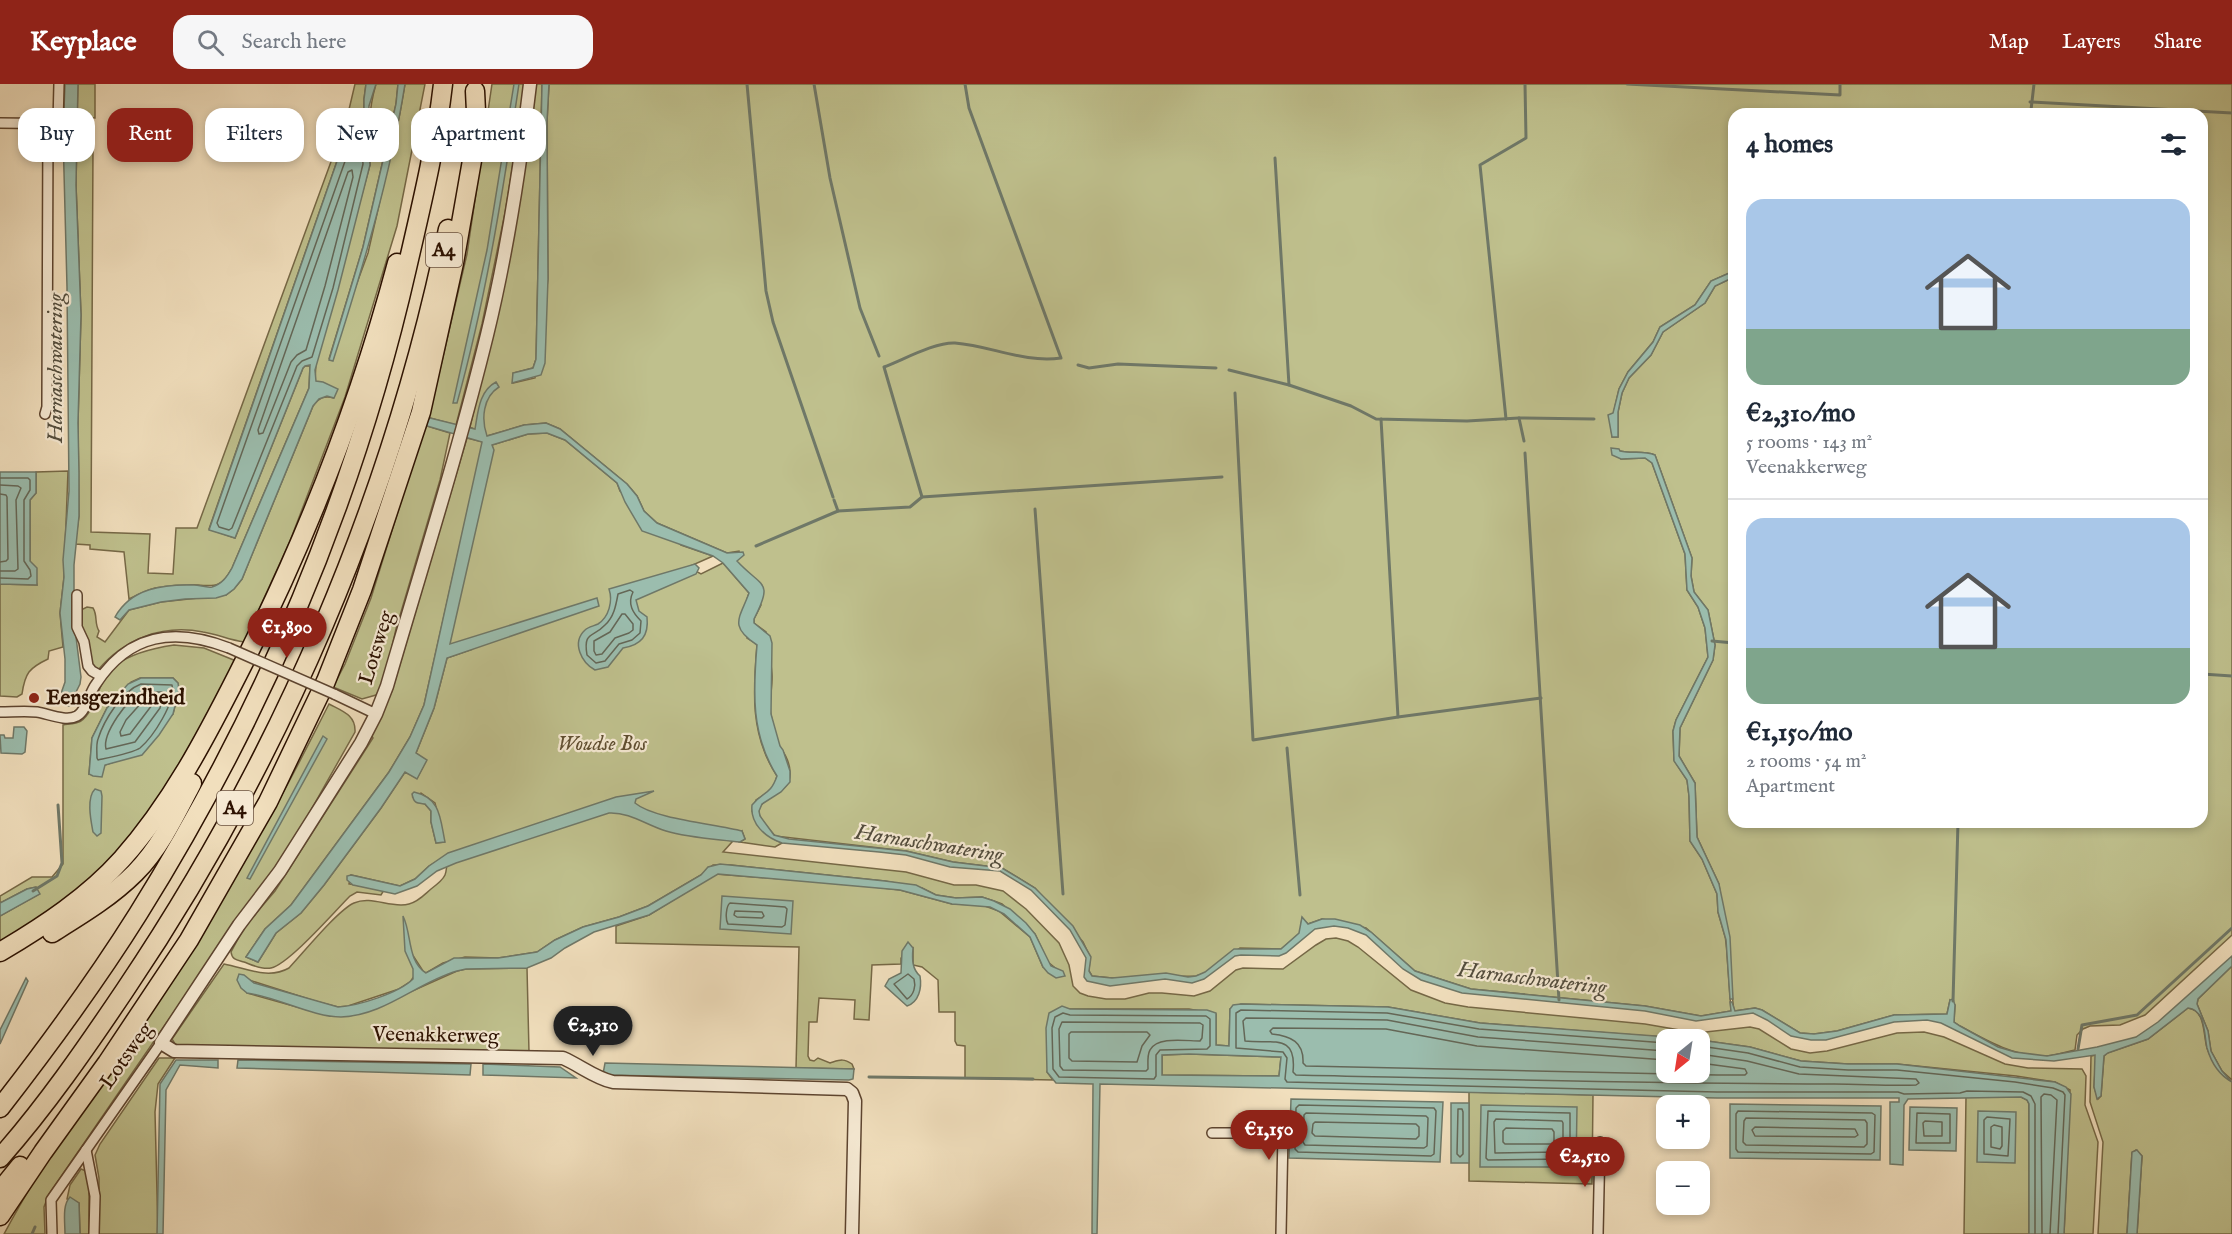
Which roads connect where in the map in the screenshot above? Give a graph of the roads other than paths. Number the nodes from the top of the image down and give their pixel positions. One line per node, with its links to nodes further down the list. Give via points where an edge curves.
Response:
1 (59, 84): 5 (street)
2 (530, 84): 14 (street, Lotsweg, via 516,189 487,333 459,443)
3 (476, 87): 17 (highway, A4, via 477,132 454,263 419,419 362,590 326,681 248,839 189,940); 22 (highway, A4, via 437,281 401,413 304,673 219,839 165,930 89,1042)
4 (442, 90): 9 (highway, A4)
5 (57, 108)
6 (0, 123): 7 (street)
7 (18, 123)
8 (55, 162): 10 (street)
9 (363, 402): 15 (highway, A4, via 245,661 236,696 150,854 114,892); 18 (highway, A4, via 332,520 281,649 249,717 137,916 64,1024)
10 (45, 414)
11 (77, 595): 12 (street, via 77,627 88,666)
12 (101, 676): 13 (street, via 76,716); 14 (street, bridge, via 128,651 159,638 204,638)
13 (0, 712)
14 (376, 714): 16 (street, Lotsweg, via 280,871 238,925)
15 (5, 956)
16 (161, 1042): 21 (street, Lotsweg); 27 (street, Veenakkerweg, via 174,1051 563,1058 599,1079 614,1083 847,1089 855,1101)
17 (108, 1063): 23 (highway, A4); 24 (highway, A4)
18 (0, 1108)
19 (1212, 1132): 28 (street, via 1283,1133)
20 (1599, 1142): 29 (street)
21 (86, 1150): 25 (street, Lotsweg, via 51,1200); 26 (street, via 94,1196)
22 (0, 1158)
23 (0, 1191)
24 (0, 1216)
25 (52, 1234)
26 (94, 1234)
27 (852, 1234)
28 (1281, 1234)
29 (1598, 1234)

